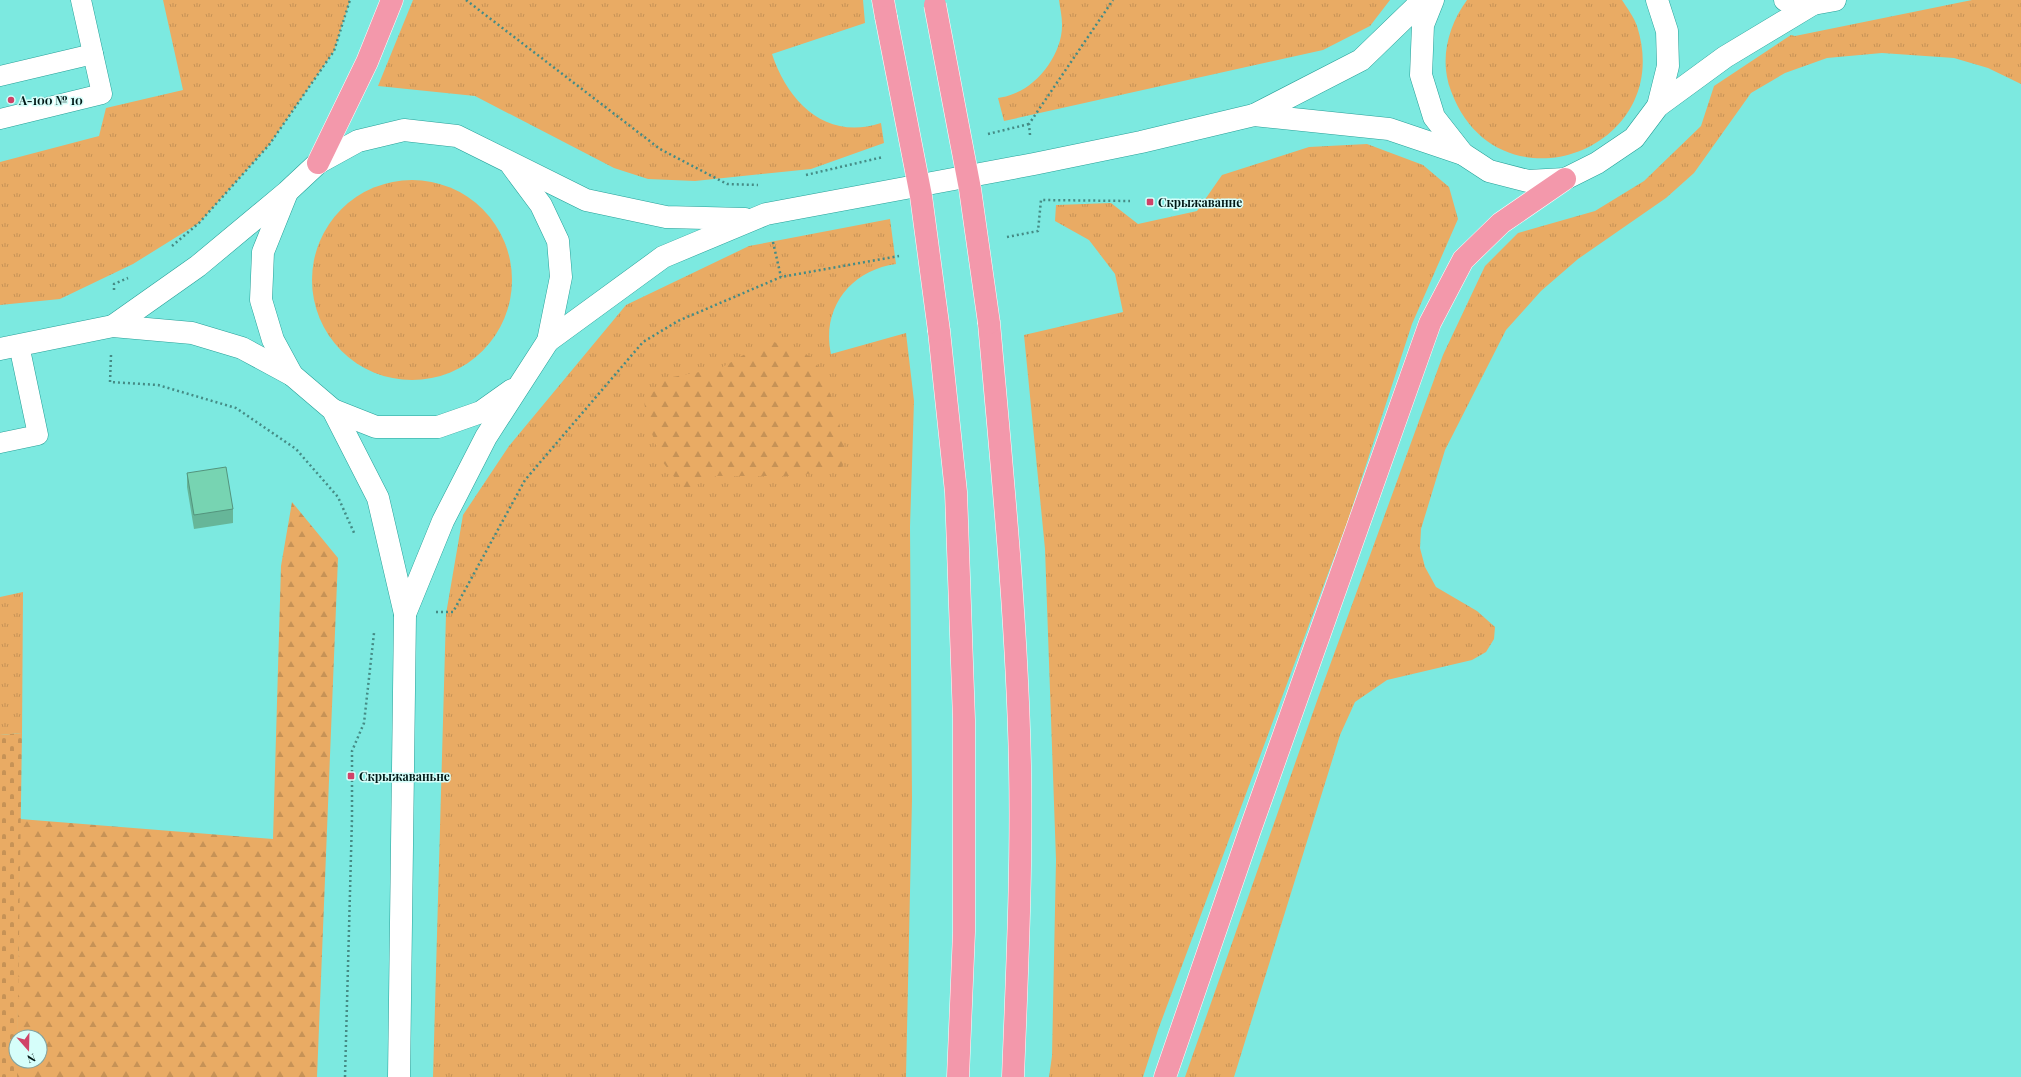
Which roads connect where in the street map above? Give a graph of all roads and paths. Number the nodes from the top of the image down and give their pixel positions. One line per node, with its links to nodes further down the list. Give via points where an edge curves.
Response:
1 (81, 0): 14 (lane)
2 (350, 0): 29 (path, via 334,51 270,145 199,223)
3 (392, 0): 20 (highway, via 367,62)
4 (466, 0): 27 (path, via 660,149 727,184 761,185)
5 (1113, 0): 22 (path, via 1029,124)
6 (1423, 0): 17 (main road, via 1361,60)
7 (1434, 0): 19 (main road, via 1423,26 1421,75 1434,117)
8 (1657, 0): 16 (main road, via 1667,31 1668,66)
9 (1785, 0): 12 (main road)
10 (1835, 0): 12 (main road)
11 (935, 3): 46 (highway, bridge, via 970,189 989,323 1012,586 1020,764 1021,886)
12 (1813, 4): 16 (main road, via 1725,57)
13 (884, 8): 45 (highway, bridge, via 921,196 939,331 956,492 964,720 964,932)
14 (93, 54): 15 (lane); 18 (lane, via 102,94)
15 (0, 76)
16 (1658, 106): 23 (main road, via 1634,138 1598,163)
17 (1254, 115): 19 (main road, via 1389,129); 22 (main road)
18 (0, 119)
19 (1464, 154): 23 (main road, via 1489,170 1528,181)
20 (318, 162): 21 (main road, via 358,141 404,130 456,136); 24 (main road)
21 (510, 163): 27 (main road, via 586,200 666,217); 34 (main road, via 541,205 558,241 560,277)
22 (1034, 164): 25 (path); 27 (main road)
23 (1565, 179): 47 (highway, via 1501,223 1463,260 1430,323)
24 (287, 192): 33 (main road, via 198,266); 36 (main road, via 263,252 261,300 273,340)
25 (1041, 200): 26 (path); 28 (path, via 1038,231)
26 (1130, 201)
27 (759, 217): 32 (path); 34 (main road, via 663,257)
28 (999, 238)
29 (169, 249)
30 (906, 255): 32 (path)
31 (133, 276): 33 (path, via 114,284)
32 (780, 277): 41 (path, via 678,322 643,342 525,480 453,612)
33 (113, 326): 35 (main road); 36 (main road, via 192,333 242,348); 40 (path, via 110,382 158,385 236,408 296,449 338,497)
34 (548, 341): 37 (main road)
35 (10, 347): 39 (lane, via 38,435)
36 (292, 375): 38 (main road)
37 (523, 382): 38 (main road, via 481,412 438,427 376,427); 41 (main road, via 482,444 444,521)
38 (333, 410): 41 (main road, via 378,498)
39 (0, 442)
40 (356, 536)
41 (405, 614): 44 (main road)
42 (374, 630): 43 (path, via 364,723 352,751)
43 (345, 1077)
44 (399, 1077)
45 (958, 1077)
46 (1013, 1077)
47 (1165, 1077)

